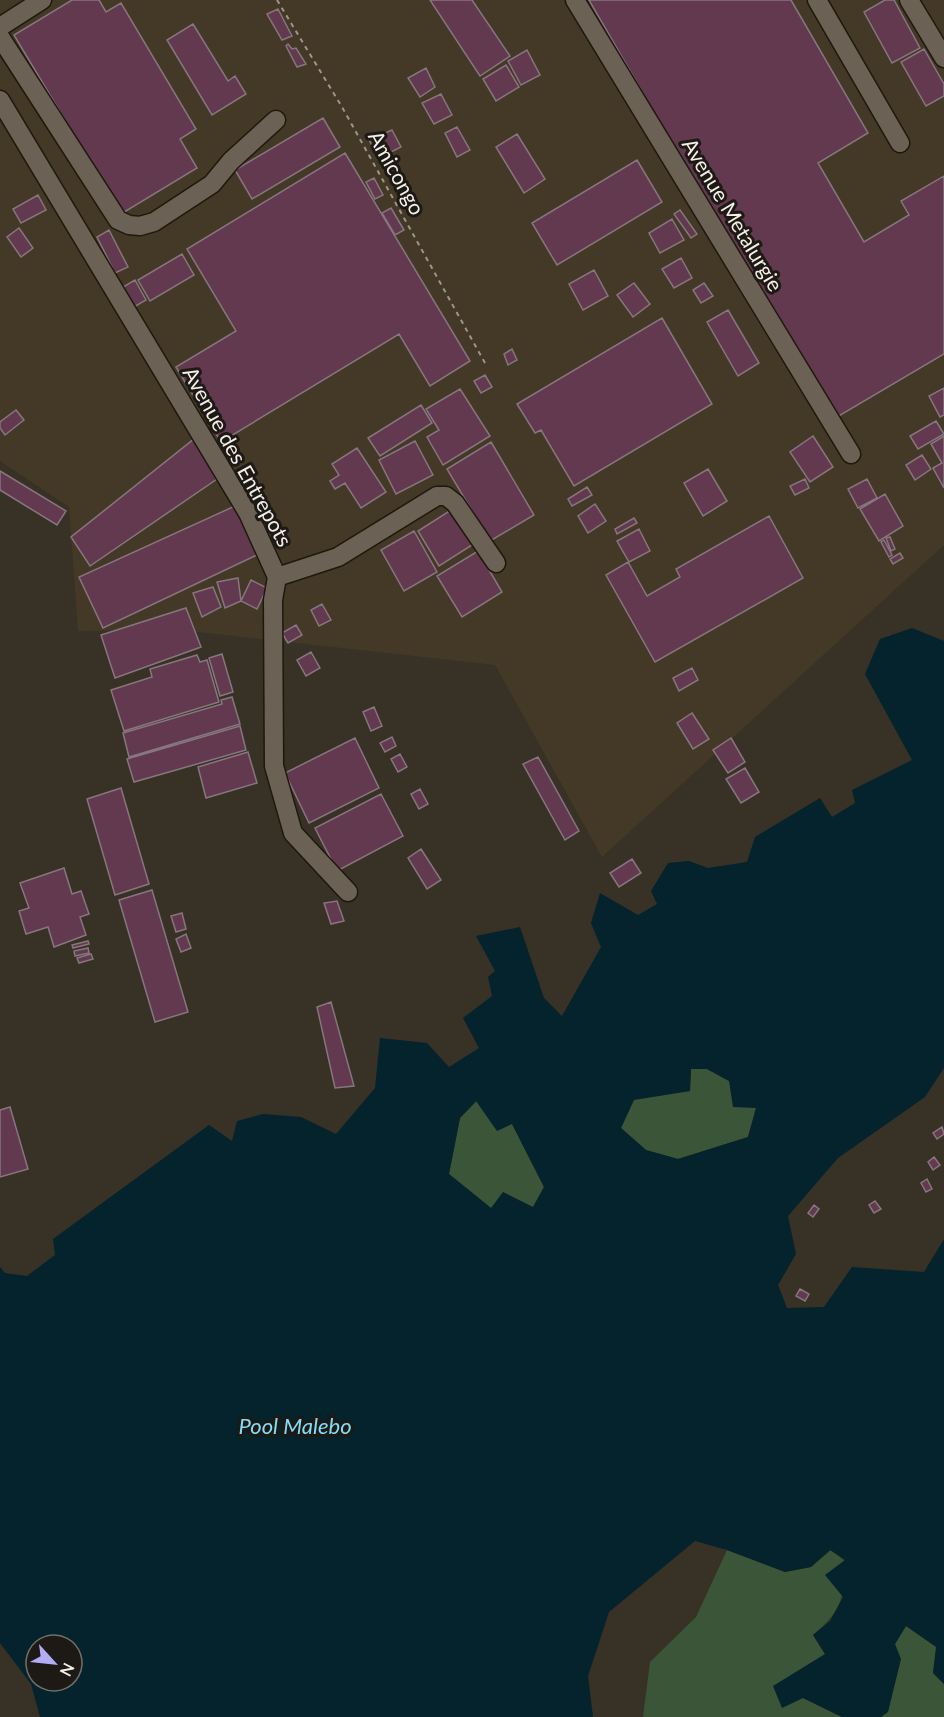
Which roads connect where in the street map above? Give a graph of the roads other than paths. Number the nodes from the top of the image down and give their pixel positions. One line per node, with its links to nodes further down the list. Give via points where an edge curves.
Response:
1 (42, 0): 5 (street)
2 (575, 0): 11 (street, Avenue Metalurgie)
3 (909, 0): 7 (street)
4 (823, 2): 10 (street)
5 (0, 27)
6 (0, 37): 9 (street, via 118,220 129,225 154,222 212,184)
7 (944, 58)
8 (0, 100): 13 (street, Avenue des Entrepots, via 248,513)
9 (276, 120)
10 (900, 143)
11 (851, 454)
12 (496, 563): 13 (street, via 455,503 446,496 437,496 338,557)
13 (277, 577): 14 (street, Avenue des Entrepots, via 273,600 274,766 293,833)
14 (348, 892)

